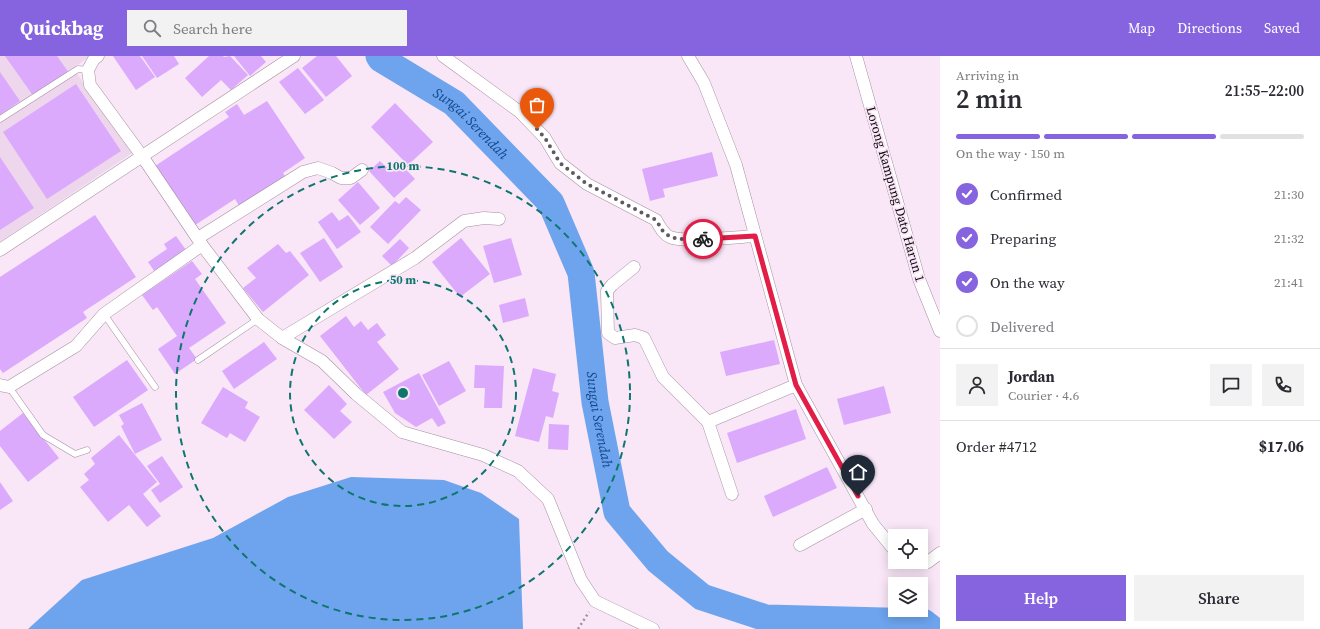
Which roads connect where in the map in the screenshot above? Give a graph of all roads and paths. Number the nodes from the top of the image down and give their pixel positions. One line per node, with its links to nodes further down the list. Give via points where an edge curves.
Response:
1 (98, 56): 6 (street)
2 (294, 56): 8 (street)
3 (443, 56): 11 (street, via 520,112 545,138 560,163 587,184 656,220 662,231 671,237 688,239)
4 (688, 56): 11 (street, via 704,83 736,165)
5 (856, 56): 17 (street, Lorong Kampung Dato Harun 1, via 919,279)
6 (88, 70): 7 (lane, via 78,69); 8 (street, via 90,85)
7 (0, 119)
8 (142, 156): 12 (street); 13 (street)
9 (362, 170): 12 (street, via 351,178 341,178 318,168 303,172)
10 (499, 219): 18 (street, via 464,221 415,258)
11 (755, 236): 20 (street)
12 (200, 242): 15 (street); 16 (street)
13 (0, 250)
14 (634, 267): 23 (street, via 606,291 608,333 615,338 634,335 644,338 662,377)
15 (104, 314): 21 (street, via 76,346); 22 (lane)
16 (258, 319): 18 (street); 19 (lane)
17 (940, 331)
18 (282, 338): 31 (street, via 322,361 356,394 402,432 483,455 518,471 548,499 581,580)
19 (198, 360)
20 (796, 385): 23 (street); 26 (street)
21 (4, 386): 24 (lane, via 43,435 75,454)
22 (155, 388)
23 (708, 422): 25 (street)
24 (87, 450)
25 (732, 494)
26 (866, 509): 27 (street, via 873,524); 28 (street)
27 (888, 543)
28 (800, 545)
29 (940, 553): 30 (street)
30 (928, 562)
31 (595, 602): 32 (path); 33 (street)
32 (578, 629)
33 (653, 629)

